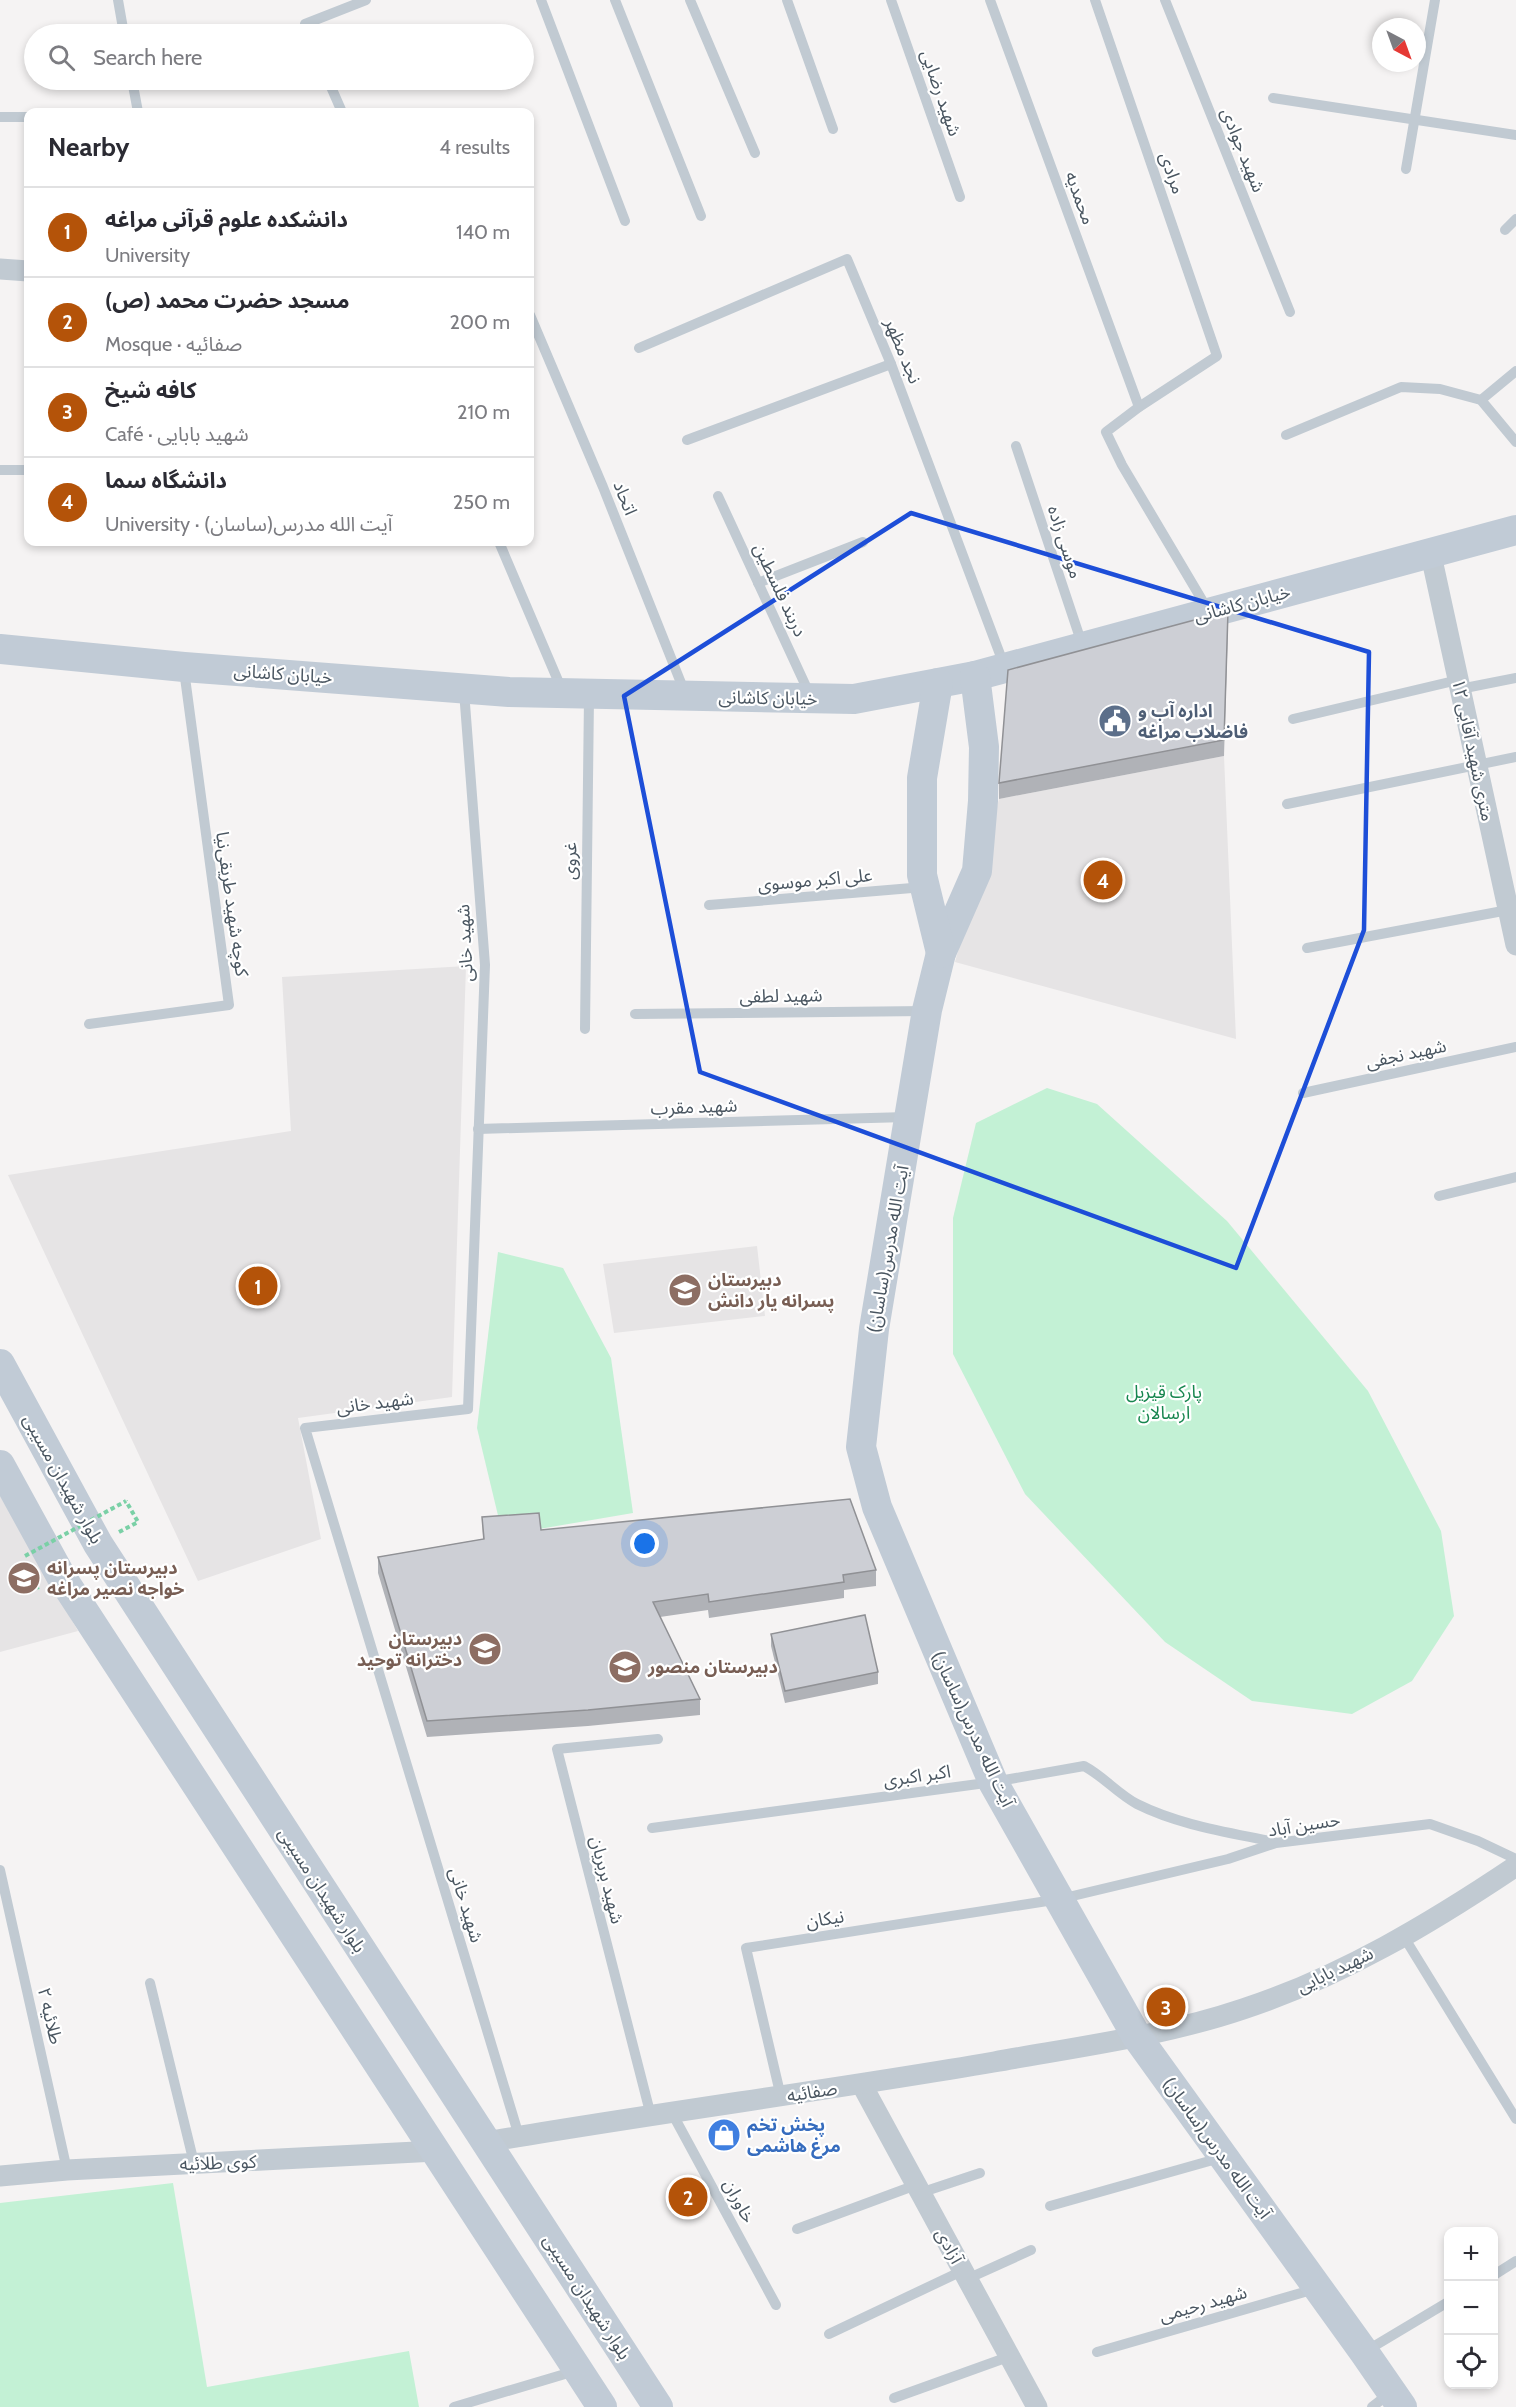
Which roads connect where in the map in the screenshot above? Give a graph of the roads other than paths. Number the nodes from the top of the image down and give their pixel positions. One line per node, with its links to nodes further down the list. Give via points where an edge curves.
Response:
1 (118, 0): 12 (lane)
2 (366, 0): 13 (lane)
3 (542, 0): 29 (lane)
4 (615, 0): 27 (lane)
5 (690, 0): 24 (lane)
6 (787, 0): 22 (lane)
7 (891, 0): 26 (lane, شهید رضایی)
8 (990, 0): 39 (lane, محمدیه)
9 (1095, 0): 39 (lane, مرادی, via 1217,356)
10 (1165, 0): 33 (lane, شهید جوادی)
11 (1436, 0): 21 (lane)
12 (122, 24)
13 (305, 24)
14 (134, 90): 17 (lane)
15 (332, 90): 18 (lane)
16 (1273, 98): 21 (lane)
17 (137, 108)
18 (340, 108)
19 (0, 117): 20 (lane)
20 (24, 117)
21 (1415, 120): 23 (lane); 25 (lane)
22 (833, 129)
23 (1516, 135)
24 (755, 153)
25 (1406, 170)
26 (960, 197)
27 (701, 216)
28 (1516, 219): 30 (lane)
29 (625, 221)
30 (1505, 230)
31 (0, 269): 32 (street)
32 (24, 271)
33 (1290, 312)
34 (534, 324): 63 (lane, اتحاد)
35 (639, 348): 36 (lane, نجد مظهر, via 847,259)
36 (891, 364): 41 (lane); 56 (lane, نجد مظهر)
37 (1516, 371): 38 (lane)
38 (1481, 400): 40 (lane, via 1440,389 1401,387); 42 (lane)
39 (1139, 407): 52 (lane, via 1106,432)
40 (1286, 435)
41 (687, 440)
42 (1516, 442)
43 (1016, 446): 53 (lane, موسی زاده)
44 (0, 470): 45 (lane)
45 (24, 470)
46 (718, 496): 51 (lane, دربند فلسطین)
47 (1516, 530): 50 (street, خیابان کاشانی)
48 (863, 542): 51 (lane)
49 (502, 546): 62 (lane)
50 (1431, 555): 52 (street, خیابان کاشانی); 60 (street, ۱۲ متری شهید آقایی)
51 (758, 583): 64 (lane, دربند فلسطین)
52 (1210, 613): 53 (street, خیابان کاشانی)
53 (1083, 647): 56 (street, خیابان کاشانی)
54 (0, 649): 55 (street, خیابان کاشانی)
55 (184, 666): 61 (street, خیابان کاشانی); 77 (lane, کوچه شهید طریقی‌نیا, via 229,1005)
56 (1005, 668): 57 (street, خیابان کاشانی)
57 (975, 676): 59 (street, خیابان کاشانی); 74 (street, آیت الله مدرس(ساسان), via 984,747 977,871)
58 (1516, 678): 60 (lane)
59 (938, 683): 64 (street, خیابان کاشانی, via 854,699); 69 (street, آیت الله مدرس(ساسان), via 922,778)
60 (1459, 685): 65 (lane); 67 (street, ۱۲ متری شهید آقایی)
61 (464, 688): 62 (street, خیابان کاشانی); 82 (lane, شهید خانی, via 485,965)
62 (577, 693): 63 (street, خیابان کاشانی); 78 (lane, غروی)
63 (686, 696): 64 (street, خیابان کاشانی)
64 (811, 698)
65 (1293, 719)
66 (1516, 757): 67 (lane)
67 (1477, 764): 68 (lane); 71 (street, ۱۲ متری شهید آقایی)
68 (1287, 804)
69 (924, 887): 70 (lane, علی اکبر موسوی); 74 (street, آیت الله مدرس(ساسان))
70 (709, 905)
71 (1512, 917): 72 (street, ۱۲ متری شهید آقایی); 73 (lane)
72 (1516, 945)
73 (1307, 948)
74 (941, 953): 75 (street, آیت الله مدرس(ساسان))
75 (927, 1011): 76 (lane, شهید لطفی); 81 (street, آیت الله مدرس(ساسان))
76 (635, 1014)
77 (88, 1024)
78 (585, 1029)
79 (1516, 1047): 80 (lane, شهید نجفی)
80 (1303, 1093)
81 (910, 1117): 82 (lane, شهید مقرب); 88 (street, آیت الله مدرس(ساسان), via 874,1329 861,1447 871,1508)
82 (478, 1129): 103 (lane, شهید خانی, via 468,1408 305,1428)
83 (1516, 1177): 84 (lane)
84 (1439, 1196)
85 (0, 1364): 104 (street, بلوار شهیدان مسیبی, via 98,1544)
86 (0, 1465): 105 (street, via 62,1578)
87 (658, 1739): 101 (lane, شهید بربریان, via 557,1749)
88 (993, 1782): 89 (lane, اکبر اکبری); 90 (lane, اکبر اکبری, via 1084,1766 1134,1802 1171,1819); 94 (street, آیت الله مدرس(ساسان))
89 (652, 1828)
90 (1276, 1843): 91 (lane, حسین آباد, via 1430,1824); 94 (lane, حسین آباد, via 1228,1859)
91 (1516, 1859)
92 (1516, 1866): 95 (street, شهید بابایی)
93 (0, 1870): 108 (lane, طلائیه ۲)
94 (1060, 1899): 97 (street, آیت الله مدرس(ساسان)); 99 (lane, نیکان, via 746,1948)
95 (1404, 1937): 97 (street, شهید بابایی, via 1298,1989); 102 (lane)
96 (150, 1983): 107 (lane)
97 (1137, 2037): 98 (street, صفائیه); 106 (street, آیت الله مدرس(ساسان))
98 (862, 2085): 99 (street, صفائیه); 111 (street, آزادی)
99 (781, 2097): 100 (street, صفائیه)
100 (672, 2113): 101 (street, صفائیه); 119 (lane, خاوران)
101 (651, 2116): 103 (street, صفائیه)
102 (1516, 2119)
103 (519, 2136): 104 (street, صفائیه)
104 (486, 2142): 130 (street, بلوار شهیدان مسیبی)
105 (436, 2151): 107 (street, کوی طلائیه); 125 (street)
106 (1223, 2157): 112 (lane); 118 (street, آیت الله مدرس(ساسان))
107 (194, 2163): 108 (street, کوی طلائیه)
108 (67, 2170): 110 (street, کوی طلائیه)
109 (980, 2173): 111 (lane)
110 (0, 2176)
111 (918, 2189): 113 (lane); 117 (street, آزادی)
112 (1050, 2206)
113 (797, 2229)
114 (1032, 2250): 117 (lane)
115 (1516, 2261): 116 (lane)
116 (1498, 2272)
117 (964, 2275): 121 (lane); 124 (street, آزادی)
118 (1319, 2288): 122 (lane, شهید رحیمی); 123 (street, آیت الله مدرس(ساسان))
119 (776, 2305)
120 (1444, 2305): 123 (lane)
121 (829, 2334)
122 (1097, 2352)
123 (1365, 2352): 127 (street, آیت الله مدرس(ساسان))
124 (1008, 2357): 126 (lane); 131 (street, آزادی)
125 (578, 2370): 128 (lane); 129 (street)
126 (894, 2398)
127 (1388, 2402)
128 (454, 2407)
129 (602, 2407)
130 (658, 2407)
131 (1037, 2407)

